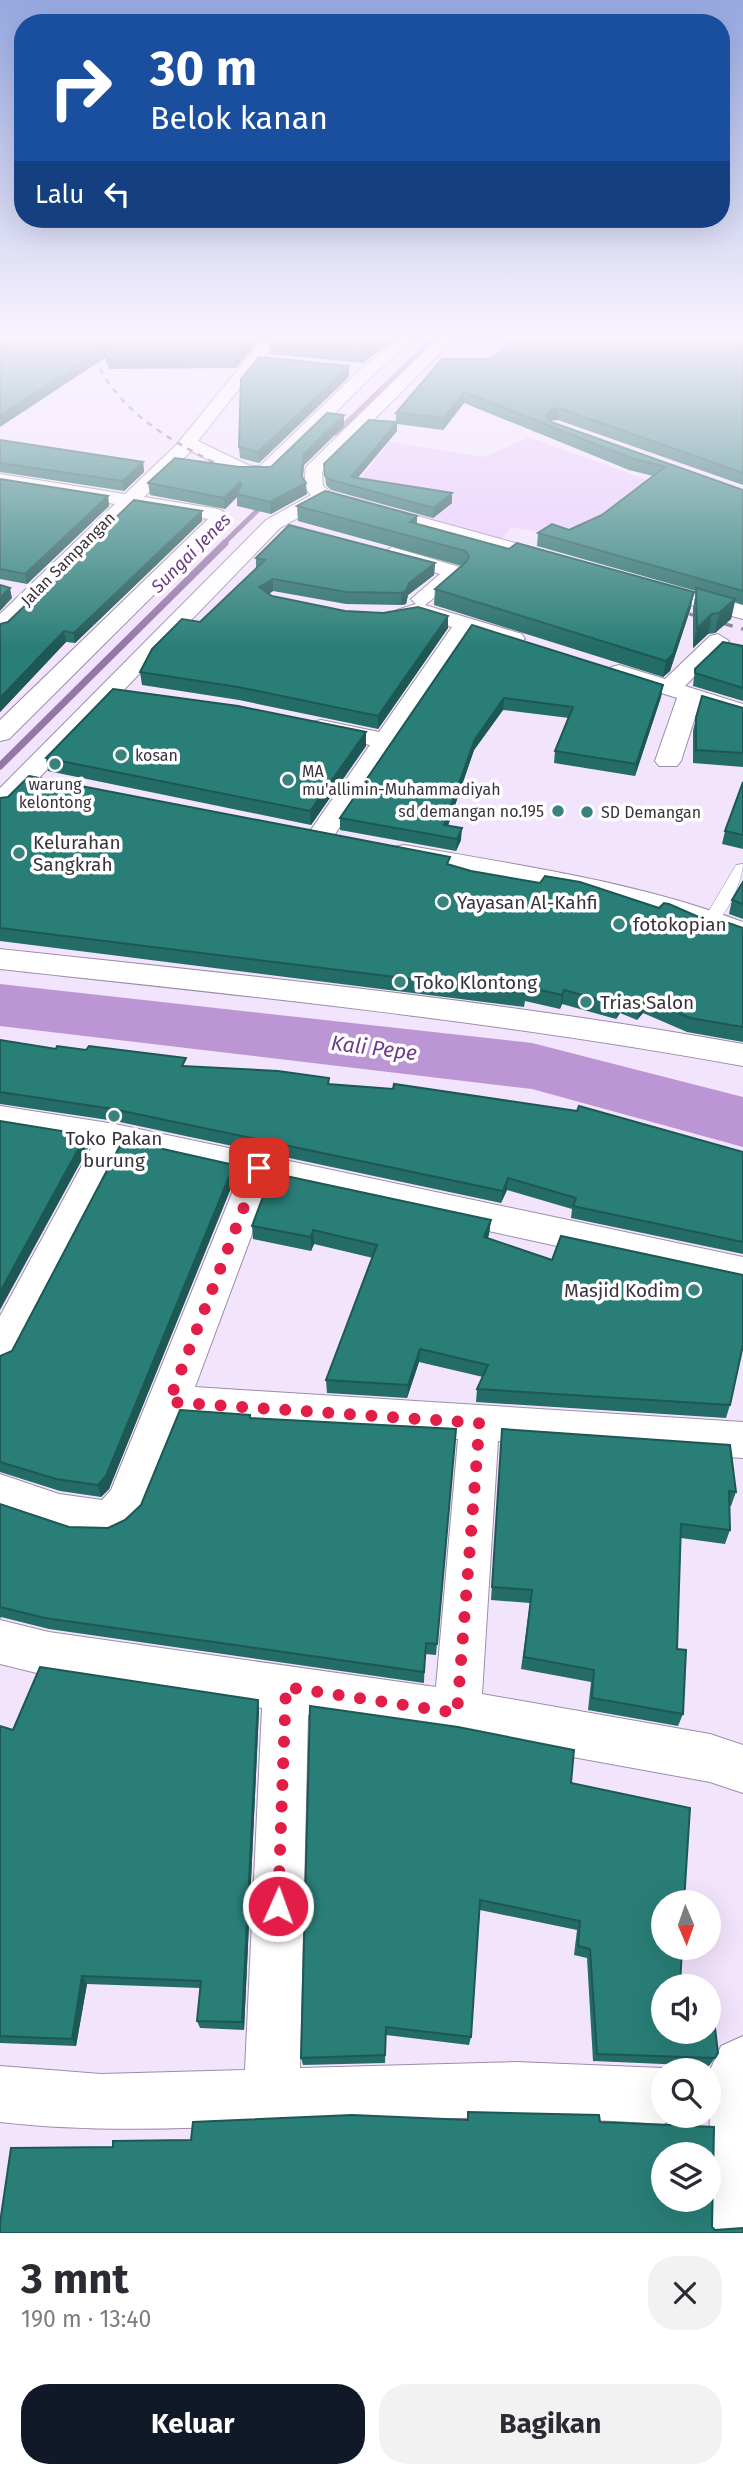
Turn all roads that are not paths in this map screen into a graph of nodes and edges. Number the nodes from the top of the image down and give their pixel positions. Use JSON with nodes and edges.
{"nodes":[{"id":1,"x":189,"y":439,"type":"edge"},
{"id":2,"x":301,"y":439,"type":"edge"},
{"id":3,"x":345,"y":439,"type":"edge"},
{"id":4,"x":187,"y":442,"type":"junction"},
{"id":5,"x":135,"y":461,"type":"edge"},
{"id":6,"x":163,"y":466,"type":"junction"},
{"id":7,"x":0,"y":480,"type":"edge"},
{"id":8,"x":323,"y":496,"type":"junction"},
{"id":9,"x":127,"y":500,"type":"junction"},
{"id":10,"x":273,"y":524,"type":"junction"},
{"id":11,"x":298,"y":530,"type":"edge"},
{"id":12,"x":371,"y":547,"type":"edge"},
{"id":13,"x":568,"y":564,"type":"edge"},
{"id":14,"x":11,"y":589,"type":"edge"},
{"id":15,"x":667,"y":592,"type":"edge"},
{"id":16,"x":33,"y":594,"type":"junction"},
{"id":17,"x":419,"y":610,"type":"junction"},
{"id":18,"x":743,"y":612,"type":"edge"},
{"id":19,"x":382,"y":618,"type":"edge"},
{"id":20,"x":465,"y":624,"type":"junction"},
{"id":21,"x":0,"y":626,"type":"edge"},
{"id":22,"x":718,"y":641,"type":"dead end"},
{"id":23,"x":541,"y":648,"type":"edge"},
{"id":24,"x":592,"y":664,"type":"edge"},
{"id":25,"x":679,"y":692,"type":"junction"},
{"id":26,"x":743,"y":712,"type":"edge"},
{"id":27,"x":292,"y":721,"type":"edge"},
{"id":28,"x":0,"y":734,"type":"edge"},
{"id":29,"x":384,"y":740,"type":"junction"},
{"id":30,"x":668,"y":761,"type":"dead end"},
{"id":31,"x":15,"y":775,"type":"edge"},
{"id":32,"x":51,"y":783,"type":"edge"},
{"id":33,"x":0,"y":803,"type":"edge"},
{"id":34,"x":292,"y":832,"type":"edge"},
{"id":35,"x":318,"y":838,"type":"junction"},
{"id":36,"x":345,"y":842,"type":"edge"},
{"id":37,"x":372,"y":848,"type":"edge"},
{"id":38,"x":741,"y":868,"type":"dead end"},
{"id":39,"x":712,"y":919,"type":"junction"},
{"id":40,"x":743,"y":932,"type":"edge"},
{"id":41,"x":0,"y":959,"type":"edge"},
{"id":42,"x":743,"y":1055,"type":"edge"},
{"id":43,"x":0,"y":1118,"type":"edge"},
{"id":44,"x":115,"y":1136,"type":"junction"},
{"id":45,"x":259,"y":1168,"type":"junction"},
{"id":46,"x":743,"y":1272,"type":"edge"},
{"id":47,"x":0,"y":1352,"type":"edge"},
{"id":48,"x":169,"y":1402,"type":"junction"},
{"id":49,"x":479,"y":1423,"type":"junction"},
{"id":50,"x":743,"y":1440,"type":"edge"},
{"id":51,"x":0,"y":1493,"type":"edge"},
{"id":52,"x":0,"y":1642,"type":"edge"},
{"id":53,"x":286,"y":1687,"type":"junction"},
{"id":54,"x":457,"y":1713,"type":"junction"},
{"id":55,"x":743,"y":1769,"type":"edge"},
{"id":56,"x":734,"y":2093,"type":"edge"},
{"id":57,"x":0,"y":2094,"type":"edge"},
{"id":58,"x":651,"y":2095,"type":"edge"},
{"id":59,"x":272,"y":2097,"type":"junction"},
{"id":60,"x":741,"y":2233,"type":"edge"}],
"edges":[{"from":1,"to":4,"type":"street","name":"Jalan Sampangan"},
{"from":2,"to":4,"type":"street"},
{"from":3,"to":8,"type":"street"},
{"from":4,"to":6,"type":"street","name":"Jalan Sampangan"},
{"from":5,"to":6,"type":"street"},
{"from":6,"to":9,"type":"street","name":"Jalan Sampangan"},
{"from":7,"to":9,"type":"street"},
{"from":8,"to":10,"type":"street"},
{"from":8,"to":13,"type":"street"},
{"from":9,"to":16,"type":"street","name":"Jalan Sampangan"},
{"from":9,"to":28,"type":"street"},
{"from":10,"to":11,"type":"street"},
{"from":10,"to":31,"type":"street"},
{"from":12,"to":17,"type":"street"},
{"from":14,"to":16,"type":"street"},
{"from":15,"to":18,"type":"street"},
{"from":16,"to":21,"type":"street","name":"Jalan Sampangan"},
{"from":17,"to":19,"type":"street"},
{"from":17,"to":20,"type":"street"},
{"from":20,"to":23,"type":"street"},
{"from":20,"to":29,"type":"street"},
{"from":22,"to":25,"type":"street"},
{"from":24,"to":25,"type":"street"},
{"from":25,"to":26,"type":"street"},
{"from":25,"to":30,"type":"street"},
{"from":27,"to":29,"type":"street"},
{"from":29,"to":35,"type":"street"},
{"from":31,"to":32,"type":"street"},
{"from":31,"to":33,"type":"street"},
{"from":34,"to":35,"type":"street"},
{"from":35,"to":36,"type":"street"},
{"from":37,"to":39,"type":"street"},
{"from":38,"to":39,"type":"lane"},
{"from":39,"to":40,"type":"street"},
{"from":41,"to":42,"type":"street"},
{"from":43,"to":44,"type":"street"},
{"from":44,"to":45,"type":"street"},
{"from":44,"to":47,"type":"street"},
{"from":45,"to":46,"type":"street"},
{"from":45,"to":48,"type":"street"},
{"from":48,"to":49,"type":"street"},
{"from":48,"to":51,"type":"street"},
{"from":49,"to":50,"type":"street"},
{"from":49,"to":54,"type":"street"},
{"from":52,"to":53,"type":"street"},
{"from":53,"to":54,"type":"street"},
{"from":53,"to":59,"type":"street"},
{"from":54,"to":55,"type":"street"},
{"from":56,"to":60,"type":"main road"},
{"from":57,"to":59,"type":"street"},
{"from":58,"to":59,"type":"street"}]}
